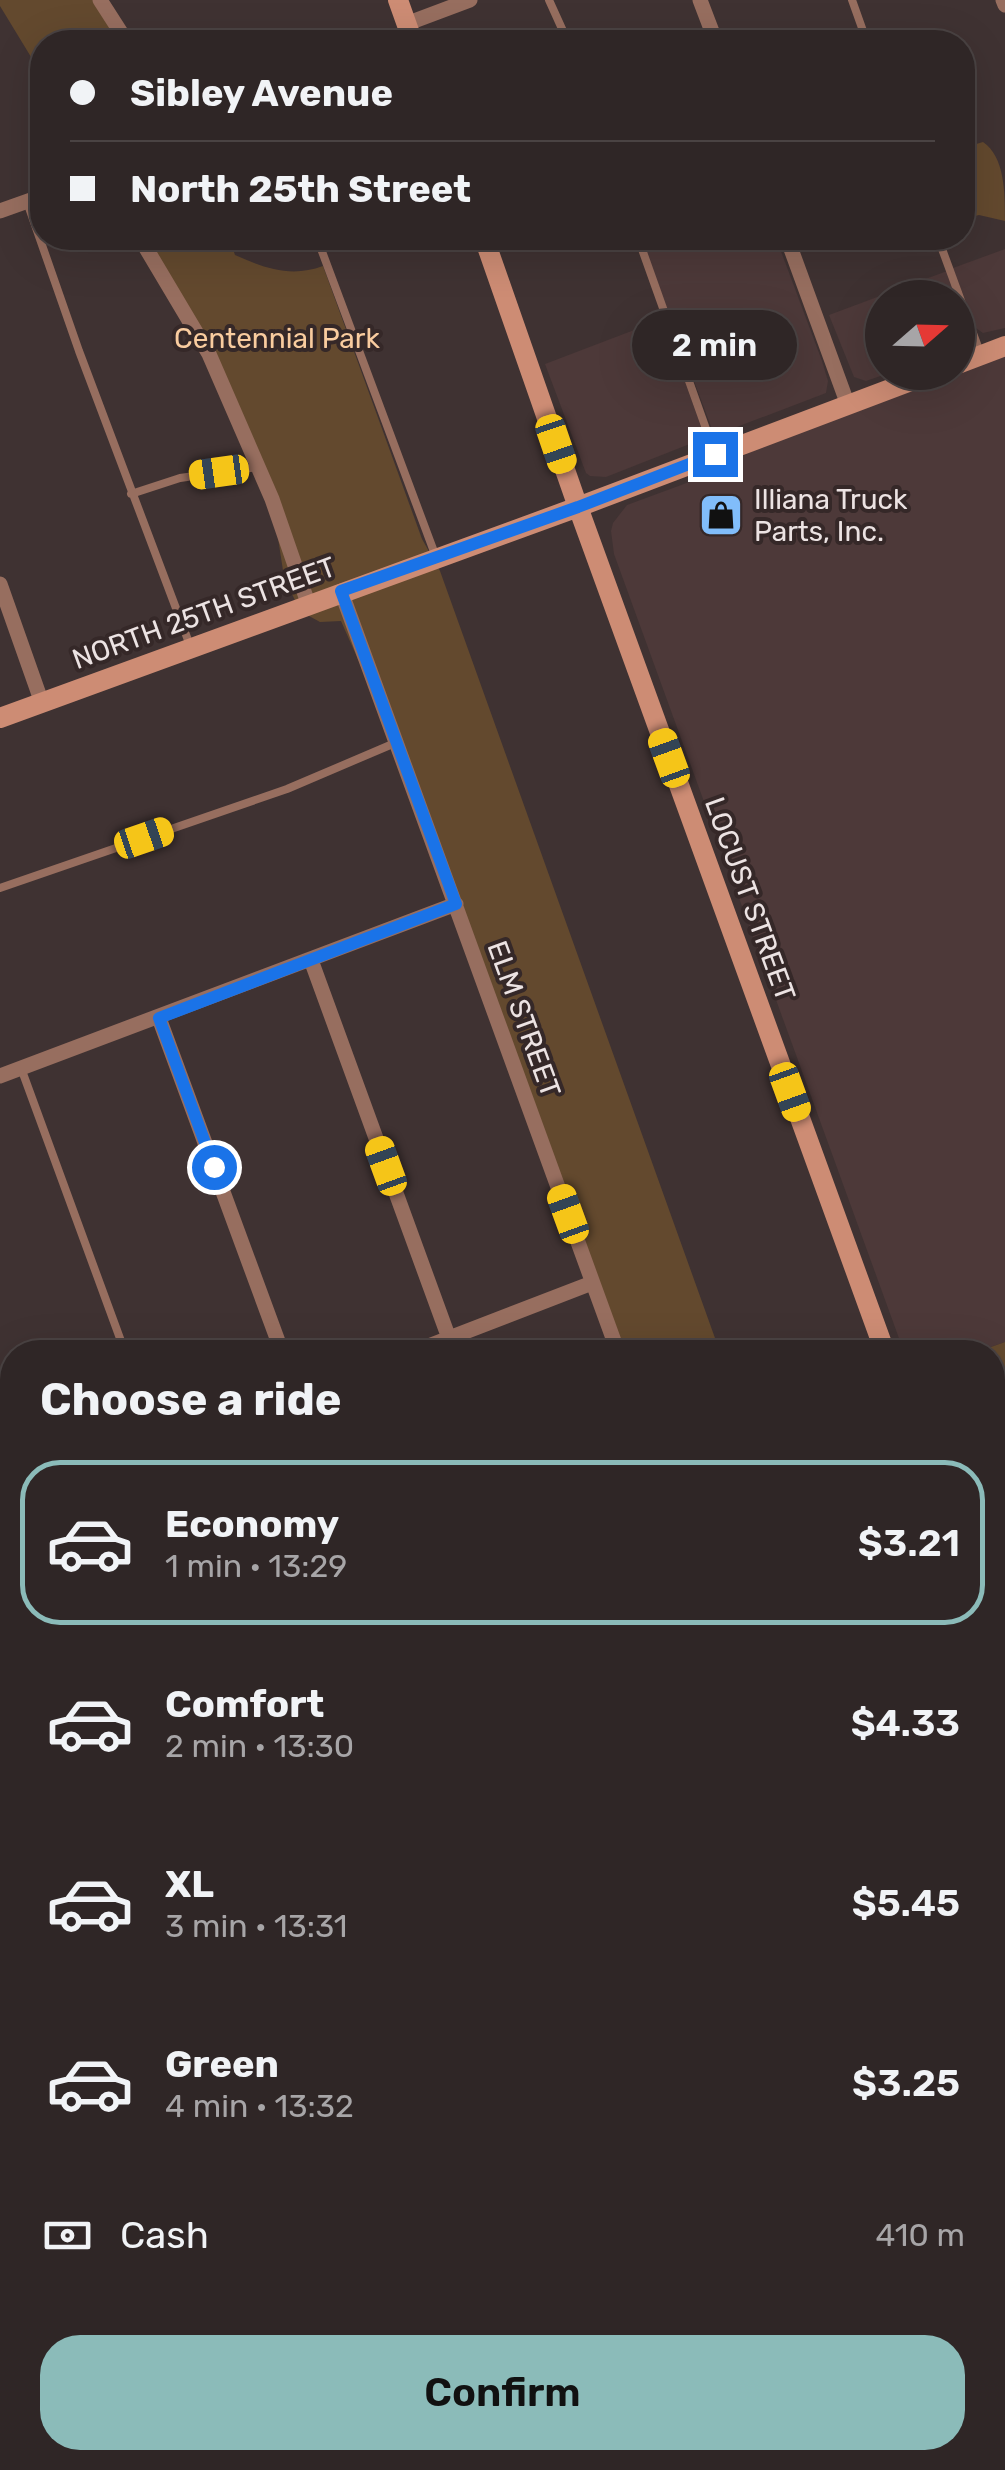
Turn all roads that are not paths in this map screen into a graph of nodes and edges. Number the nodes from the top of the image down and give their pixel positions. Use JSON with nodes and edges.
{"nodes":[{"id":1,"x":100,"y":0,"type":"edge"},
{"id":2,"x":398,"y":0,"type":"edge"},
{"id":3,"x":470,"y":0,"type":"edge"},
{"id":4,"x":549,"y":0,"type":"edge"},
{"id":5,"x":700,"y":0,"type":"edge"},
{"id":6,"x":852,"y":0,"type":"edge"},
{"id":7,"x":119,"y":30,"type":"edge"},
{"id":8,"x":409,"y":30,"type":"edge"},
{"id":9,"x":415,"y":30,"type":"edge"},
{"id":10,"x":563,"y":30,"type":"edge"},
{"id":11,"x":711,"y":30,"type":"edge"},
{"id":12,"x":863,"y":30,"type":"edge"},
{"id":13,"x":30,"y":201,"type":"edge"},
{"id":14,"x":0,"y":211,"type":"edge"},
{"id":15,"x":52,"y":250,"type":"edge"},
{"id":16,"x":147,"y":250,"type":"edge"},
{"id":17,"x":322,"y":250,"type":"edge"},
{"id":18,"x":488,"y":250,"type":"edge"},
{"id":19,"x":642,"y":250,"type":"edge"},
{"id":20,"x":791,"y":250,"type":"edge"},
{"id":21,"x":942,"y":250,"type":"edge"},
{"id":22,"x":1005,"y":346,"type":"edge"},
{"id":23,"x":981,"y":355,"type":"junction"},
{"id":24,"x":975,"y":357,"type":"edge"},
{"id":25,"x":887,"y":390,"type":"edge"},
{"id":26,"x":848,"y":405,"type":"junction"},
{"id":27,"x":715,"y":454,"type":"junction"},
{"id":28,"x":258,"y":467,"type":"junction"},
{"id":29,"x":132,"y":494,"type":"junction"},
{"id":30,"x":578,"y":507,"type":"junction"},
{"id":31,"x":436,"y":557,"type":"junction"},
{"id":32,"x":0,"y":584,"type":"edge"},
{"id":33,"x":341,"y":591,"type":"junction"},
{"id":34,"x":308,"y":603,"type":"junction"},
{"id":35,"x":191,"y":648,"type":"junction"},
{"id":36,"x":42,"y":703,"type":"junction"},
{"id":37,"x":0,"y":718,"type":"edge"},
{"id":38,"x":396,"y":742,"type":"junction"},
{"id":39,"x":0,"y":888,"type":"edge"},
{"id":40,"x":456,"y":904,"type":"junction"},
{"id":41,"x":311,"y":960,"type":"junction"},
{"id":42,"x":159,"y":1018,"type":"junction"},
{"id":43,"x":22,"y":1068,"type":"junction"},
{"id":44,"x":0,"y":1076,"type":"edge"},
{"id":45,"x":592,"y":1283,"type":"junction"},
{"id":46,"x":121,"y":1340,"type":"edge"},
{"id":47,"x":278,"y":1340,"type":"edge"},
{"id":48,"x":449,"y":1340,"type":"edge"},
{"id":49,"x":464,"y":1340,"type":"edge"},
{"id":50,"x":613,"y":1340,"type":"edge"},
{"id":51,"x":881,"y":1340,"type":"edge"}],
"edges":[{"from":1,"to":7,"type":"street"},
{"from":2,"to":8,"type":"street"},
{"from":3,"to":9,"type":"street"},
{"from":4,"to":10,"type":"lane"},
{"from":5,"to":11,"type":"street"},
{"from":6,"to":12,"type":"lane"},
{"from":13,"to":14,"type":"street"},
{"from":15,"to":29,"type":"lane"},
{"from":16,"to":28,"type":"street"},
{"from":17,"to":31,"type":"lane"},
{"from":18,"to":30,"type":"street","name":"LOCUST STREET"},
{"from":19,"to":27,"type":"lane"},
{"from":20,"to":26,"type":"street"},
{"from":21,"to":23,"type":"lane"},
{"from":22,"to":23,"type":"street"},
{"from":23,"to":24,"type":"street"},
{"from":25,"to":26,"type":"street","name":"NORTH 25TH STREET"},
{"from":26,"to":27,"type":"street","name":"NORTH 25TH STREET"},
{"from":27,"to":30,"type":"street","name":"NORTH 25TH STREET"},
{"from":28,"to":29,"type":"lane"},
{"from":28,"to":34,"type":"street"},
{"from":29,"to":35,"type":"lane"},
{"from":30,"to":31,"type":"street","name":"NORTH 25TH STREET"},
{"from":30,"to":51,"type":"street","name":"LOCUST STREET"},
{"from":31,"to":33,"type":"street","name":"NORTH 25TH STREET"},
{"from":32,"to":36,"type":"street"},
{"from":33,"to":34,"type":"street","name":"NORTH 25TH STREET"},
{"from":33,"to":38,"type":"street","name":"ELM STREET"},
{"from":34,"to":35,"type":"street","name":"NORTH 25TH STREET"},
{"from":35,"to":36,"type":"street","name":"NORTH 25TH STREET"},
{"from":36,"to":37,"type":"street","name":"NORTH 25TH STREET"},
{"from":38,"to":39,"type":"lane"},
{"from":38,"to":40,"type":"street","name":"ELM STREET"},
{"from":40,"to":41,"type":"street"},
{"from":40,"to":45,"type":"street","name":"ELM STREET"},
{"from":41,"to":42,"type":"street"},
{"from":41,"to":48,"type":"street"},
{"from":42,"to":43,"type":"street"},
{"from":42,"to":47,"type":"street"},
{"from":43,"to":44,"type":"street"},
{"from":43,"to":46,"type":"lane"},
{"from":45,"to":49,"type":"street"},
{"from":45,"to":50,"type":"street","name":"ELM STREET"}]}
